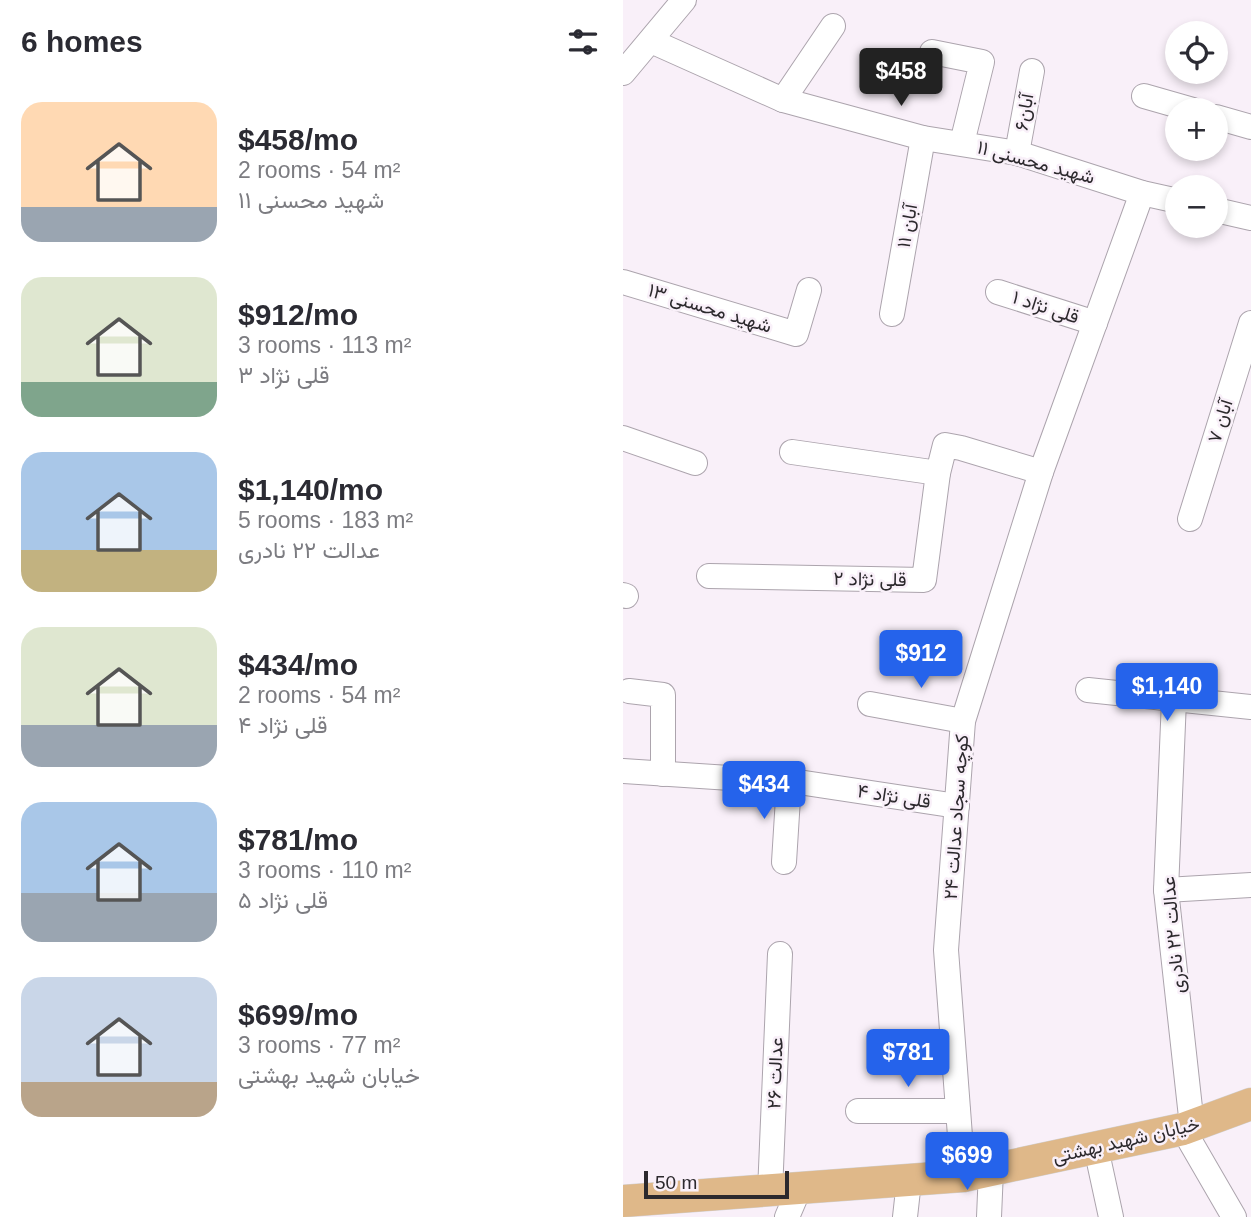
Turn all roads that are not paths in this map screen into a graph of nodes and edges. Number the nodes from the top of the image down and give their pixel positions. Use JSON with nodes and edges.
{"nodes":[{"id":1,"x":684,"y":0,"type":"edge"},
{"id":2,"x":832,"y":26,"type":"dead end"},
{"id":3,"x":651,"y":41,"type":"junction"},
{"id":4,"x":932,"y":52,"type":"dead end"},
{"id":5,"x":1032,"y":71,"type":"dead end"},
{"id":6,"x":623,"y":73,"type":"edge"},
{"id":7,"x":1144,"y":96,"type":"dead end"},
{"id":8,"x":783,"y":100,"type":"junction"},
{"id":9,"x":1165,"y":102,"type":"edge"},
{"id":10,"x":1228,"y":120,"type":"edge"},
{"id":11,"x":1251,"y":127,"type":"edge"},
{"id":12,"x":923,"y":138,"type":"junction"},
{"id":13,"x":962,"y":143,"type":"junction"},
{"id":14,"x":1017,"y":153,"type":"junction"},
{"id":15,"x":1142,"y":193,"type":"junction"},
{"id":16,"x":1165,"y":198,"type":"edge"},
{"id":17,"x":1228,"y":213,"type":"edge"},
{"id":18,"x":1251,"y":218,"type":"edge"},
{"id":19,"x":623,"y":282,"type":"edge"},
{"id":20,"x":809,"y":290,"type":"dead end"},
{"id":21,"x":997,"y":292,"type":"dead end"},
{"id":22,"x":892,"y":314,"type":"dead end"},
{"id":23,"x":1095,"y":323,"type":"junction"},
{"id":24,"x":1251,"y":324,"type":"edge"},
{"id":25,"x":623,"y":438,"type":"edge"},
{"id":26,"x":792,"y":452,"type":"dead end"},
{"id":27,"x":695,"y":463,"type":"dead end"},
{"id":28,"x":1041,"y":472,"type":"junction"},
{"id":29,"x":939,"y":473,"type":"junction"},
{"id":30,"x":1190,"y":519,"type":"dead end"},
{"id":31,"x":709,"y":576,"type":"dead end"},
{"id":32,"x":1088,"y":690,"type":"dead end"},
{"id":33,"x":629,"y":691,"type":"dead end"},
{"id":34,"x":1174,"y":701,"type":"junction"},
{"id":35,"x":870,"y":704,"type":"dead end"},
{"id":36,"x":1251,"y":707,"type":"edge"},
{"id":37,"x":963,"y":721,"type":"junction"},
{"id":38,"x":623,"y":771,"type":"edge"},
{"id":39,"x":663,"y":774,"type":"junction"},
{"id":40,"x":789,"y":782,"type":"junction"},
{"id":41,"x":957,"y":806,"type":"junction"},
{"id":42,"x":784,"y":862,"type":"dead end"},
{"id":43,"x":1251,"y":885,"type":"edge"},
{"id":44,"x":1166,"y":890,"type":"junction"},
{"id":45,"x":780,"y":954,"type":"dead end"},
{"id":46,"x":1251,"y":1104,"type":"edge"},
{"id":47,"x":858,"y":1111,"type":"dead end"},
{"id":48,"x":958,"y":1111,"type":"junction"},
{"id":49,"x":1187,"y":1128,"type":"junction"},
{"id":50,"x":1096,"y":1148,"type":"junction"},
{"id":51,"x":977,"y":1173,"type":"junction"},
{"id":52,"x":908,"y":1181,"type":"junction"},
{"id":53,"x":785,"y":1199,"type":"edge"},
{"id":54,"x":623,"y":1201,"type":"edge"},
{"id":55,"x":905,"y":1217,"type":"edge"},
{"id":56,"x":989,"y":1217,"type":"edge"},
{"id":57,"x":1111,"y":1217,"type":"edge"},
{"id":58,"x":1234,"y":1217,"type":"edge"}],
"edges":[{"from":1,"to":3,"type":"street"},
{"from":2,"to":8,"type":"street"},
{"from":3,"to":6,"type":"street"},
{"from":3,"to":8,"type":"street","name":"شهید محسنی ۱۱"},
{"from":4,"to":13,"type":"street"},
{"from":5,"to":14,"type":"street","name":"آبان۶"},
{"from":7,"to":9,"type":"street"},
{"from":8,"to":12,"type":"street","name":"شهید محسنی ۱۱"},
{"from":10,"to":11,"type":"street"},
{"from":12,"to":13,"type":"street","name":"شهید محسنی ۱۱"},
{"from":12,"to":22,"type":"street","name":"آبان ۱۱"},
{"from":13,"to":14,"type":"street","name":"شهید محسنی ۱۱"},
{"from":14,"to":15,"type":"street","name":"شهید محسنی ۱۱"},
{"from":15,"to":16,"type":"street","name":"شهید محسنی ۱۱"},
{"from":15,"to":23,"type":"street","name":"کوچه سجاد عدالت ۲۴"},
{"from":17,"to":18,"type":"street"},
{"from":19,"to":20,"type":"street","name":"شهید محسنی ۱۳"},
{"from":21,"to":23,"type":"street","name":"قلی نژاد ۱"},
{"from":23,"to":28,"type":"street","name":"کوچه سجاد عدالت ۲۴"},
{"from":24,"to":30,"type":"street","name":"آبان ۷"},
{"from":25,"to":27,"type":"street"},
{"from":26,"to":29,"type":"street"},
{"from":28,"to":29,"type":"street","name":"قلی نژاد ۲"},
{"from":28,"to":37,"type":"street","name":"کوچه سجاد عدالت ۲۴"},
{"from":29,"to":31,"type":"street","name":"قلی نژاد ۲"},
{"from":32,"to":34,"type":"street"},
{"from":33,"to":39,"type":"street"},
{"from":34,"to":36,"type":"street"},
{"from":34,"to":44,"type":"street","name":"عدالت ۲۲ نادری"},
{"from":35,"to":37,"type":"street"},
{"from":37,"to":41,"type":"street","name":"کوچه سجاد عدالت ۲۴"},
{"from":38,"to":39,"type":"street","name":"قلی نژاد ۴"},
{"from":39,"to":40,"type":"street","name":"قلی نژاد ۴"},
{"from":40,"to":41,"type":"street","name":"قلی نژاد ۴"},
{"from":40,"to":42,"type":"street"},
{"from":41,"to":48,"type":"street","name":"کوچه سجاد عدالت ۲۴"},
{"from":43,"to":44,"type":"street"},
{"from":44,"to":49,"type":"street","name":"عدالت ۲۲ نادری"},
{"from":45,"to":53,"type":"street","name":"عدالت ۲۶"},
{"from":46,"to":49,"type":"main road","name":"خیابان شهید بهشتی"},
{"from":47,"to":48,"type":"street"},
{"from":48,"to":51,"type":"street","name":"کوچه سجاد عدالت ۲۴"},
{"from":49,"to":50,"type":"main road","name":"خیابان شهید بهشتی"},
{"from":49,"to":58,"type":"street"},
{"from":50,"to":51,"type":"main road","name":"خیابان شهید بهشتی"},
{"from":50,"to":57,"type":"street"},
{"from":51,"to":52,"type":"main road","name":"خیابان شهید بهشتی"},
{"from":51,"to":56,"type":"street","name":"کوچه سجاد عدالت ۲۴"},
{"from":52,"to":53,"type":"main road","name":"خیابان شهید بهشتی"},
{"from":52,"to":55,"type":"street"},
{"from":53,"to":54,"type":"main road","name":"خیابان شهید بهشتی"}]}
